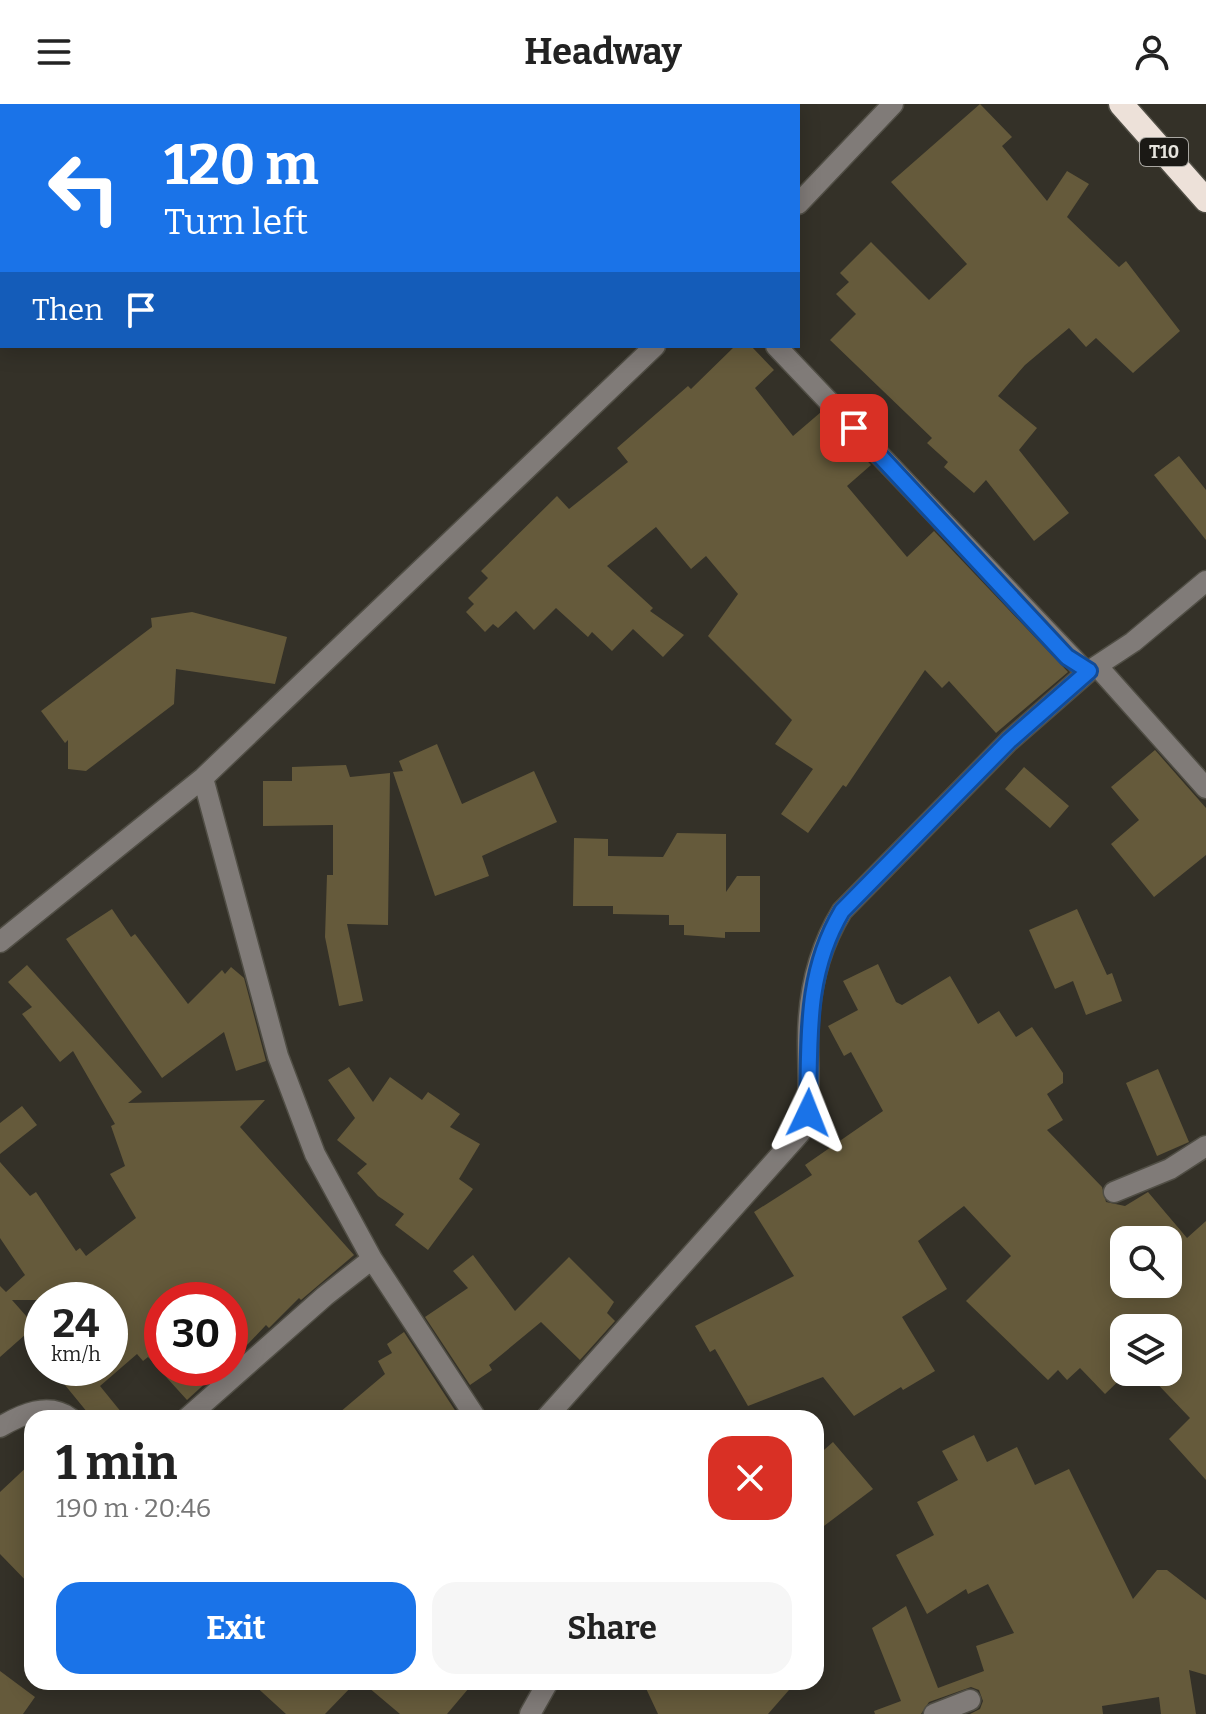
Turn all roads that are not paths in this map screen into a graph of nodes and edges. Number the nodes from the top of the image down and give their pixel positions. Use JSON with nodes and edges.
{"nodes":[{"id":1,"x":893,"y":104,"type":"edge"},
{"id":2,"x":1121,"y":104,"type":"edge"},
{"id":3,"x":1206,"y":200,"type":"edge"},
{"id":4,"x":800,"y":202,"type":"edge"},
{"id":5,"x":653,"y":348,"type":"edge"},
{"id":6,"x":778,"y":348,"type":"edge"},
{"id":7,"x":1206,"y":581,"type":"edge"},
{"id":8,"x":1094,"y":669,"type":"junction"},
{"id":9,"x":203,"y":778,"type":"junction"},
{"id":10,"x":1206,"y":788,"type":"edge"},
{"id":11,"x":0,"y":942,"type":"edge"},
{"id":12,"x":1206,"y":1146,"type":"edge"},
{"id":13,"x":1114,"y":1192,"type":"dead end"},
{"id":14,"x":372,"y":1259,"type":"junction"},
{"id":15,"x":196,"y":1410,"type":"edge"},
{"id":16,"x":471,"y":1410,"type":"edge"},
{"id":17,"x":553,"y":1410,"type":"edge"},
{"id":18,"x":24,"y":1415,"type":"edge"},
{"id":19,"x":0,"y":1427,"type":"edge"},
{"id":20,"x":544,"y":1690,"type":"edge"},
{"id":21,"x":970,"y":1700,"type":"dead end"},
{"id":22,"x":530,"y":1714,"type":"edge"},
{"id":23,"x":934,"y":1714,"type":"edge"}],
"edges":[{"from":1,"to":4,"type":"street"},
{"from":2,"to":3,"type":"highway","number":"T10"},
{"from":5,"to":9,"type":"street"},
{"from":6,"to":8,"type":"street"},
{"from":7,"to":8,"type":"street"},
{"from":8,"to":10,"type":"street"},
{"from":8,"to":17,"type":"street"},
{"from":9,"to":11,"type":"street"},
{"from":9,"to":14,"type":"street"},
{"from":12,"to":13,"type":"street"},
{"from":14,"to":15,"type":"street"},
{"from":14,"to":16,"type":"street"},
{"from":18,"to":19,"type":"street"},
{"from":20,"to":22,"type":"street"},
{"from":21,"to":23,"type":"street"}]}
